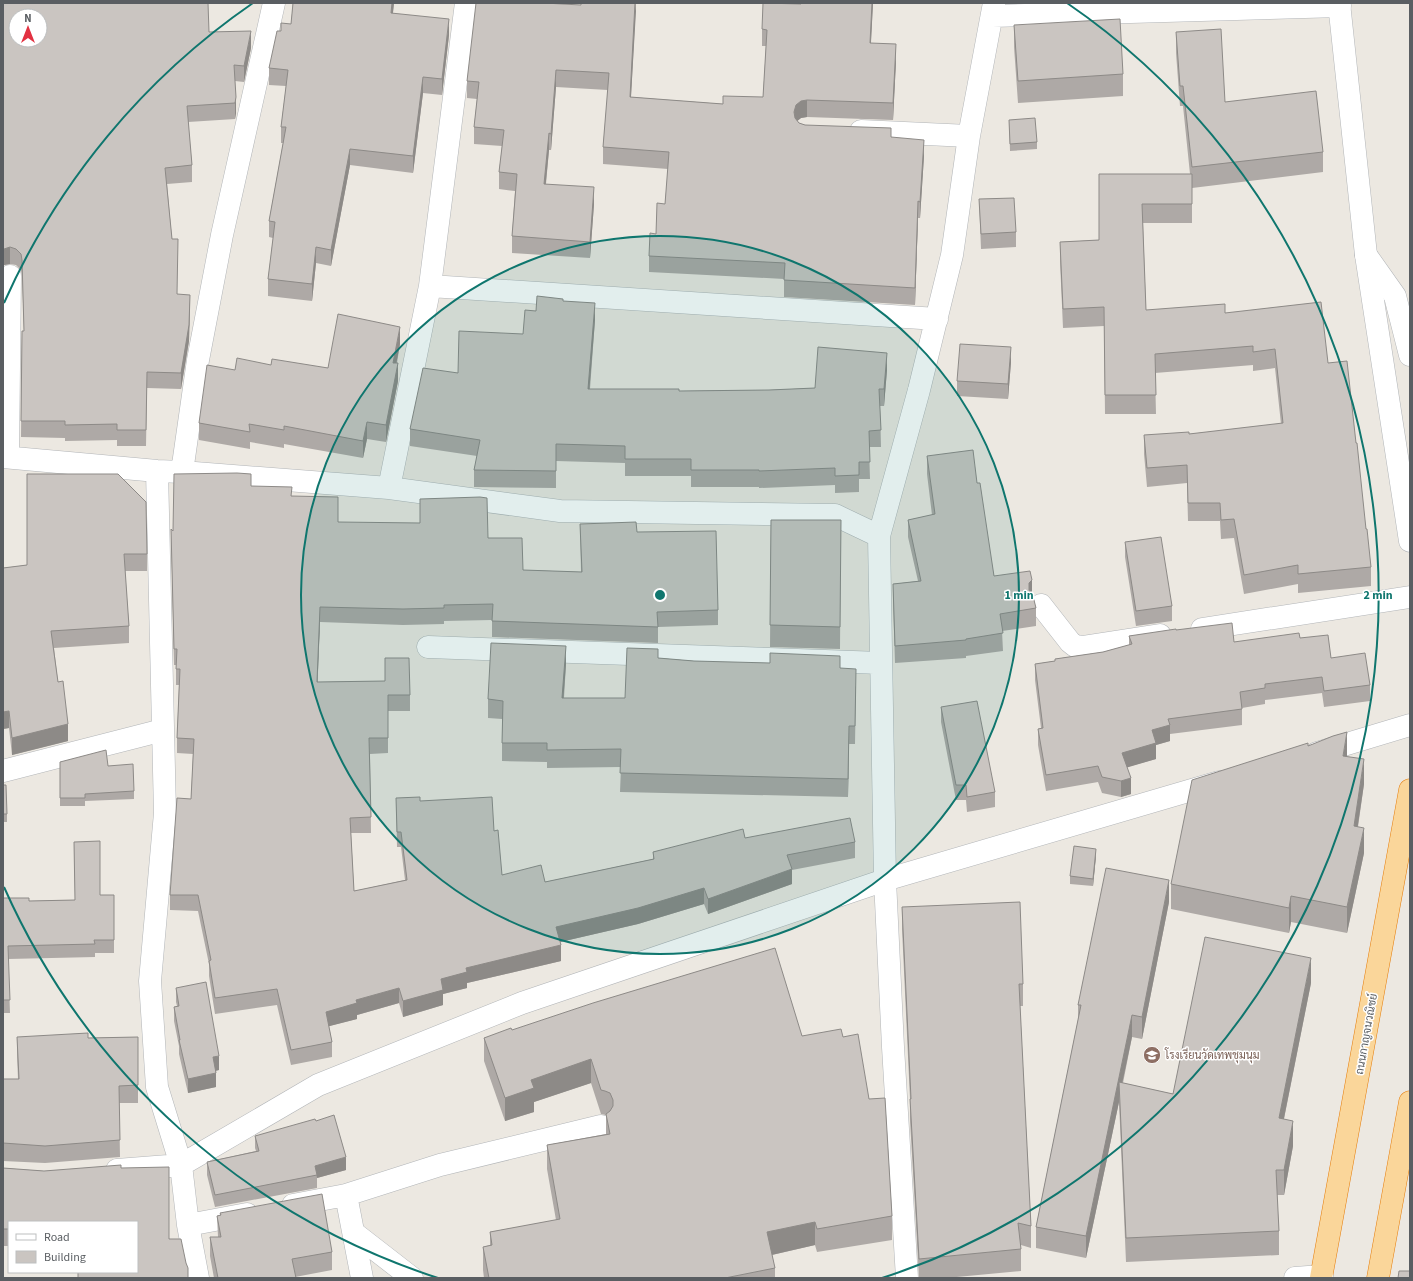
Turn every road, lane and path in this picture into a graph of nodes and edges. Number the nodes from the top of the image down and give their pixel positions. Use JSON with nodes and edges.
{"nodes":[{"id":1,"x":274,"y":3,"type":"edge"},
{"id":2,"x":466,"y":3,"type":"edge"},
{"id":3,"x":1339,"y":4,"type":"edge"},
{"id":4,"x":993,"y":9,"type":"edge"},
{"id":5,"x":845,"y":130,"type":"edge"},
{"id":6,"x":969,"y":136,"type":"junction"},
{"id":7,"x":1366,"y":254,"type":"junction"},
{"id":8,"x":10,"y":276,"type":"dead end"},
{"id":9,"x":430,"y":286,"type":"junction"},
{"id":10,"x":937,"y":320,"type":"junction"},
{"id":11,"x":1410,"y":355,"type":"edge"},
{"id":12,"x":5,"y":457,"type":"edge"},
{"id":13,"x":156,"y":471,"type":"junction"},
{"id":14,"x":182,"y":472,"type":"junction"},
{"id":15,"x":390,"y":488,"type":"junction"},
{"id":16,"x":879,"y":536,"type":"junction"},
{"id":17,"x":1410,"y":541,"type":"edge"},
{"id":18,"x":1410,"y":598,"type":"edge"},
{"id":19,"x":1041,"y":605,"type":"dead end"},
{"id":20,"x":428,"y":647,"type":"dead end"},
{"id":21,"x":881,"y":663,"type":"junction"},
{"id":22,"x":1410,"y":725,"type":"edge"},
{"id":23,"x":164,"y":730,"type":"junction"},
{"id":24,"x":1296,"y":759,"type":"edge"},
{"id":25,"x":3,"y":771,"type":"edge"},
{"id":26,"x":1235,"y":777,"type":"edge"},
{"id":27,"x":1410,"y":790,"type":"edge"},
{"id":28,"x":885,"y":880,"type":"junction"},
{"id":29,"x":1410,"y":1102,"type":"edge"},
{"id":30,"x":601,"y":1126,"type":"dead end"},
{"id":31,"x":181,"y":1165,"type":"junction"},
{"id":32,"x":98,"y":1171,"type":"edge"},
{"id":33,"x":346,"y":1195,"type":"junction"},
{"id":34,"x":188,"y":1225,"type":"junction"},
{"id":35,"x":354,"y":1233,"type":"junction"},
{"id":36,"x":1322,"y":1277,"type":"edge"},
{"id":37,"x":198,"y":1278,"type":"edge"},
{"id":38,"x":362,"y":1278,"type":"edge"},
{"id":39,"x":412,"y":1278,"type":"edge"},
{"id":40,"x":907,"y":1278,"type":"edge"},
{"id":41,"x":1295,"y":1278,"type":"edge"},
{"id":42,"x":1378,"y":1278,"type":"edge"}],
"edges":[{"from":1,"to":14,"type":"street"},
{"from":2,"to":9,"type":"street"},
{"from":3,"to":4,"type":"street"},
{"from":3,"to":7,"type":"street"},
{"from":4,"to":6,"type":"street"},
{"from":5,"to":6,"type":"street"},
{"from":6,"to":10,"type":"street"},
{"from":7,"to":11,"type":"street"},
{"from":7,"to":17,"type":"street"},
{"from":8,"to":12,"type":"street"},
{"from":9,"to":10,"type":"street"},
{"from":9,"to":15,"type":"street"},
{"from":10,"to":16,"type":"street"},
{"from":12,"to":13,"type":"street"},
{"from":13,"to":14,"type":"street"},
{"from":13,"to":23,"type":"street"},
{"from":14,"to":15,"type":"street"},
{"from":15,"to":16,"type":"street"},
{"from":16,"to":21,"type":"street"},
{"from":18,"to":19,"type":"street"},
{"from":20,"to":21,"type":"street"},
{"from":21,"to":28,"type":"street"},
{"from":22,"to":24,"type":"street"},
{"from":23,"to":25,"type":"street"},
{"from":23,"to":31,"type":"street"},
{"from":26,"to":28,"type":"street"},
{"from":27,"to":36,"type":"highway","name":"ถนนกาญจนวณิชย์"},
{"from":28,"to":31,"type":"street"},
{"from":28,"to":40,"type":"street"},
{"from":29,"to":42,"type":"highway"},
{"from":30,"to":33,"type":"street"},
{"from":31,"to":32,"type":"street"},
{"from":31,"to":34,"type":"street"},
{"from":33,"to":34,"type":"street"},
{"from":33,"to":35,"type":"street"},
{"from":34,"to":37,"type":"street"},
{"from":35,"to":38,"type":"street"},
{"from":35,"to":39,"type":"street"},
{"from":36,"to":41,"type":"street"}]}
